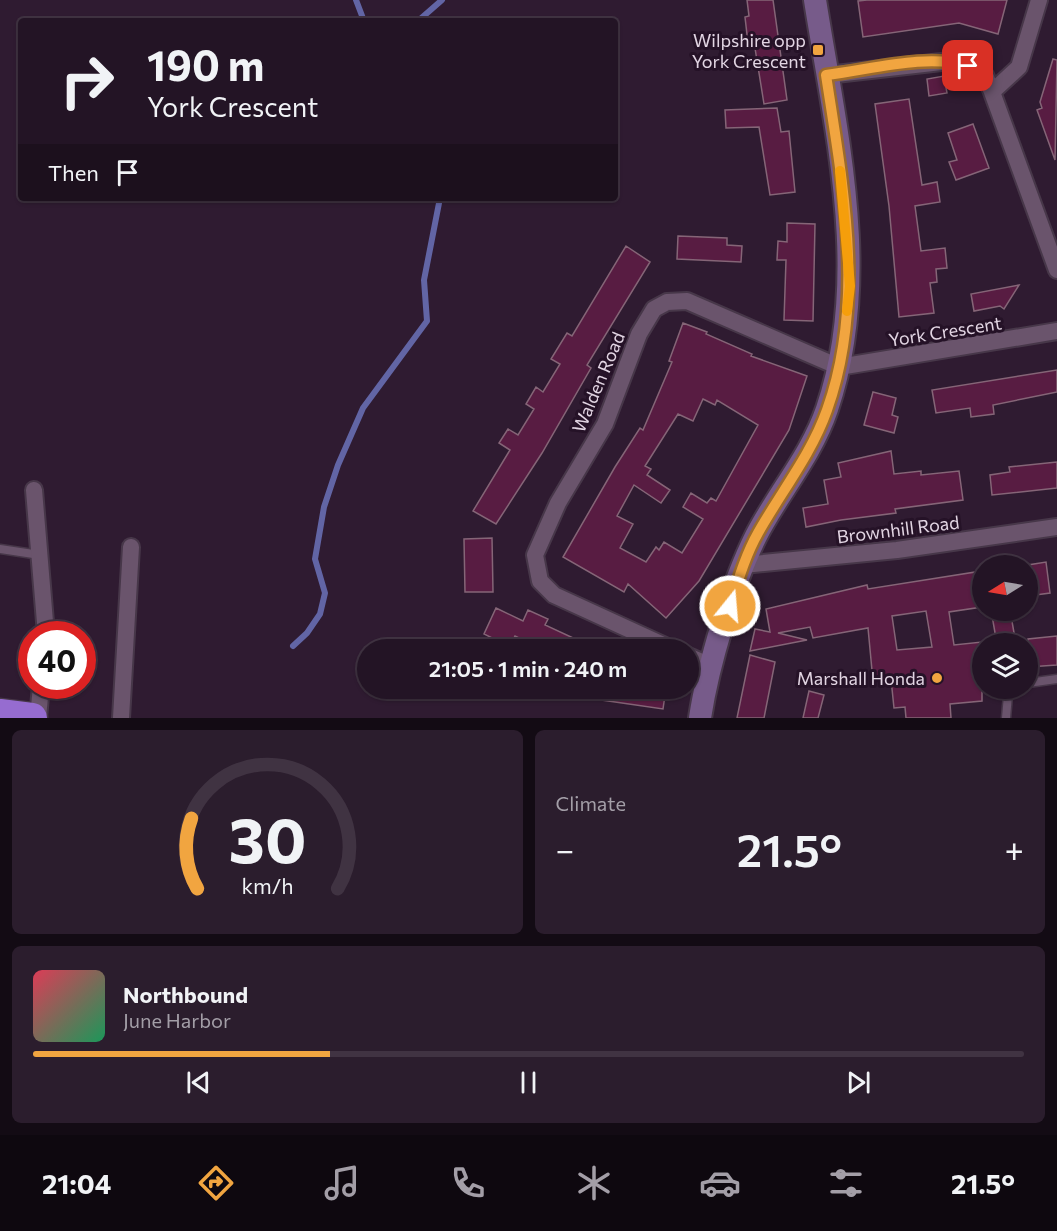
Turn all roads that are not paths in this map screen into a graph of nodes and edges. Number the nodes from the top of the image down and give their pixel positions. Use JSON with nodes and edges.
{"nodes":[{"id":1,"x":815,"y":0,"type":"edge"},
{"id":2,"x":1039,"y":0,"type":"edge"},
{"id":3,"x":826,"y":75,"type":"junction"},
{"id":4,"x":992,"y":92,"type":"junction"},
{"id":5,"x":1057,"y":270,"type":"edge"},
{"id":6,"x":1057,"y":332,"type":"edge"},
{"id":7,"x":839,"y":367,"type":"junction"},
{"id":8,"x":34,"y":490,"type":"dead end"},
{"id":9,"x":1057,"y":527,"type":"edge"},
{"id":10,"x":131,"y":547,"type":"dead end"},
{"id":11,"x":0,"y":549,"type":"edge"},
{"id":12,"x":40,"y":555,"type":"junction"},
{"id":13,"x":743,"y":565,"type":"junction"},
{"id":14,"x":45,"y":621,"type":"edge"},
{"id":15,"x":650,"y":639,"type":"edge"},
{"id":16,"x":699,"y":661,"type":"edge"},
{"id":17,"x":711,"y":666,"type":"junction"},
{"id":18,"x":1057,"y":679,"type":"edge"},
{"id":19,"x":1038,"y":682,"type":"edge"},
{"id":20,"x":40,"y":699,"type":"edge"},
{"id":21,"x":1008,"y":699,"type":"edge"},
{"id":22,"x":0,"y":714,"type":"edge"},
{"id":23,"x":32,"y":718,"type":"edge"},
{"id":24,"x":38,"y":718,"type":"edge"},
{"id":25,"x":121,"y":718,"type":"edge"},
{"id":26,"x":700,"y":718,"type":"edge"},
{"id":27,"x":1006,"y":718,"type":"edge"}],
"edges":[{"from":1,"to":3,"type":"street"},
{"from":2,"to":4,"type":"street"},
{"from":3,"to":4,"type":"street"},
{"from":3,"to":7,"type":"street"},
{"from":4,"to":5,"type":"street"},
{"from":6,"to":7,"type":"street","name":"York Crescent"},
{"from":7,"to":13,"type":"street"},
{"from":7,"to":15,"type":"street","name":"Walden Road"},
{"from":8,"to":12,"type":"street"},
{"from":9,"to":13,"type":"street","name":"Brownhill Road"},
{"from":10,"to":25,"type":"street"},
{"from":11,"to":12,"type":"lane"},
{"from":12,"to":14,"type":"street"},
{"from":13,"to":17,"type":"street"},
{"from":16,"to":17,"type":"street"},
{"from":17,"to":26,"type":"street"},
{"from":18,"to":19,"type":"lane"},
{"from":20,"to":24,"type":"street"},
{"from":21,"to":27,"type":"lane"},
{"from":22,"to":23,"type":"highway"}]}
